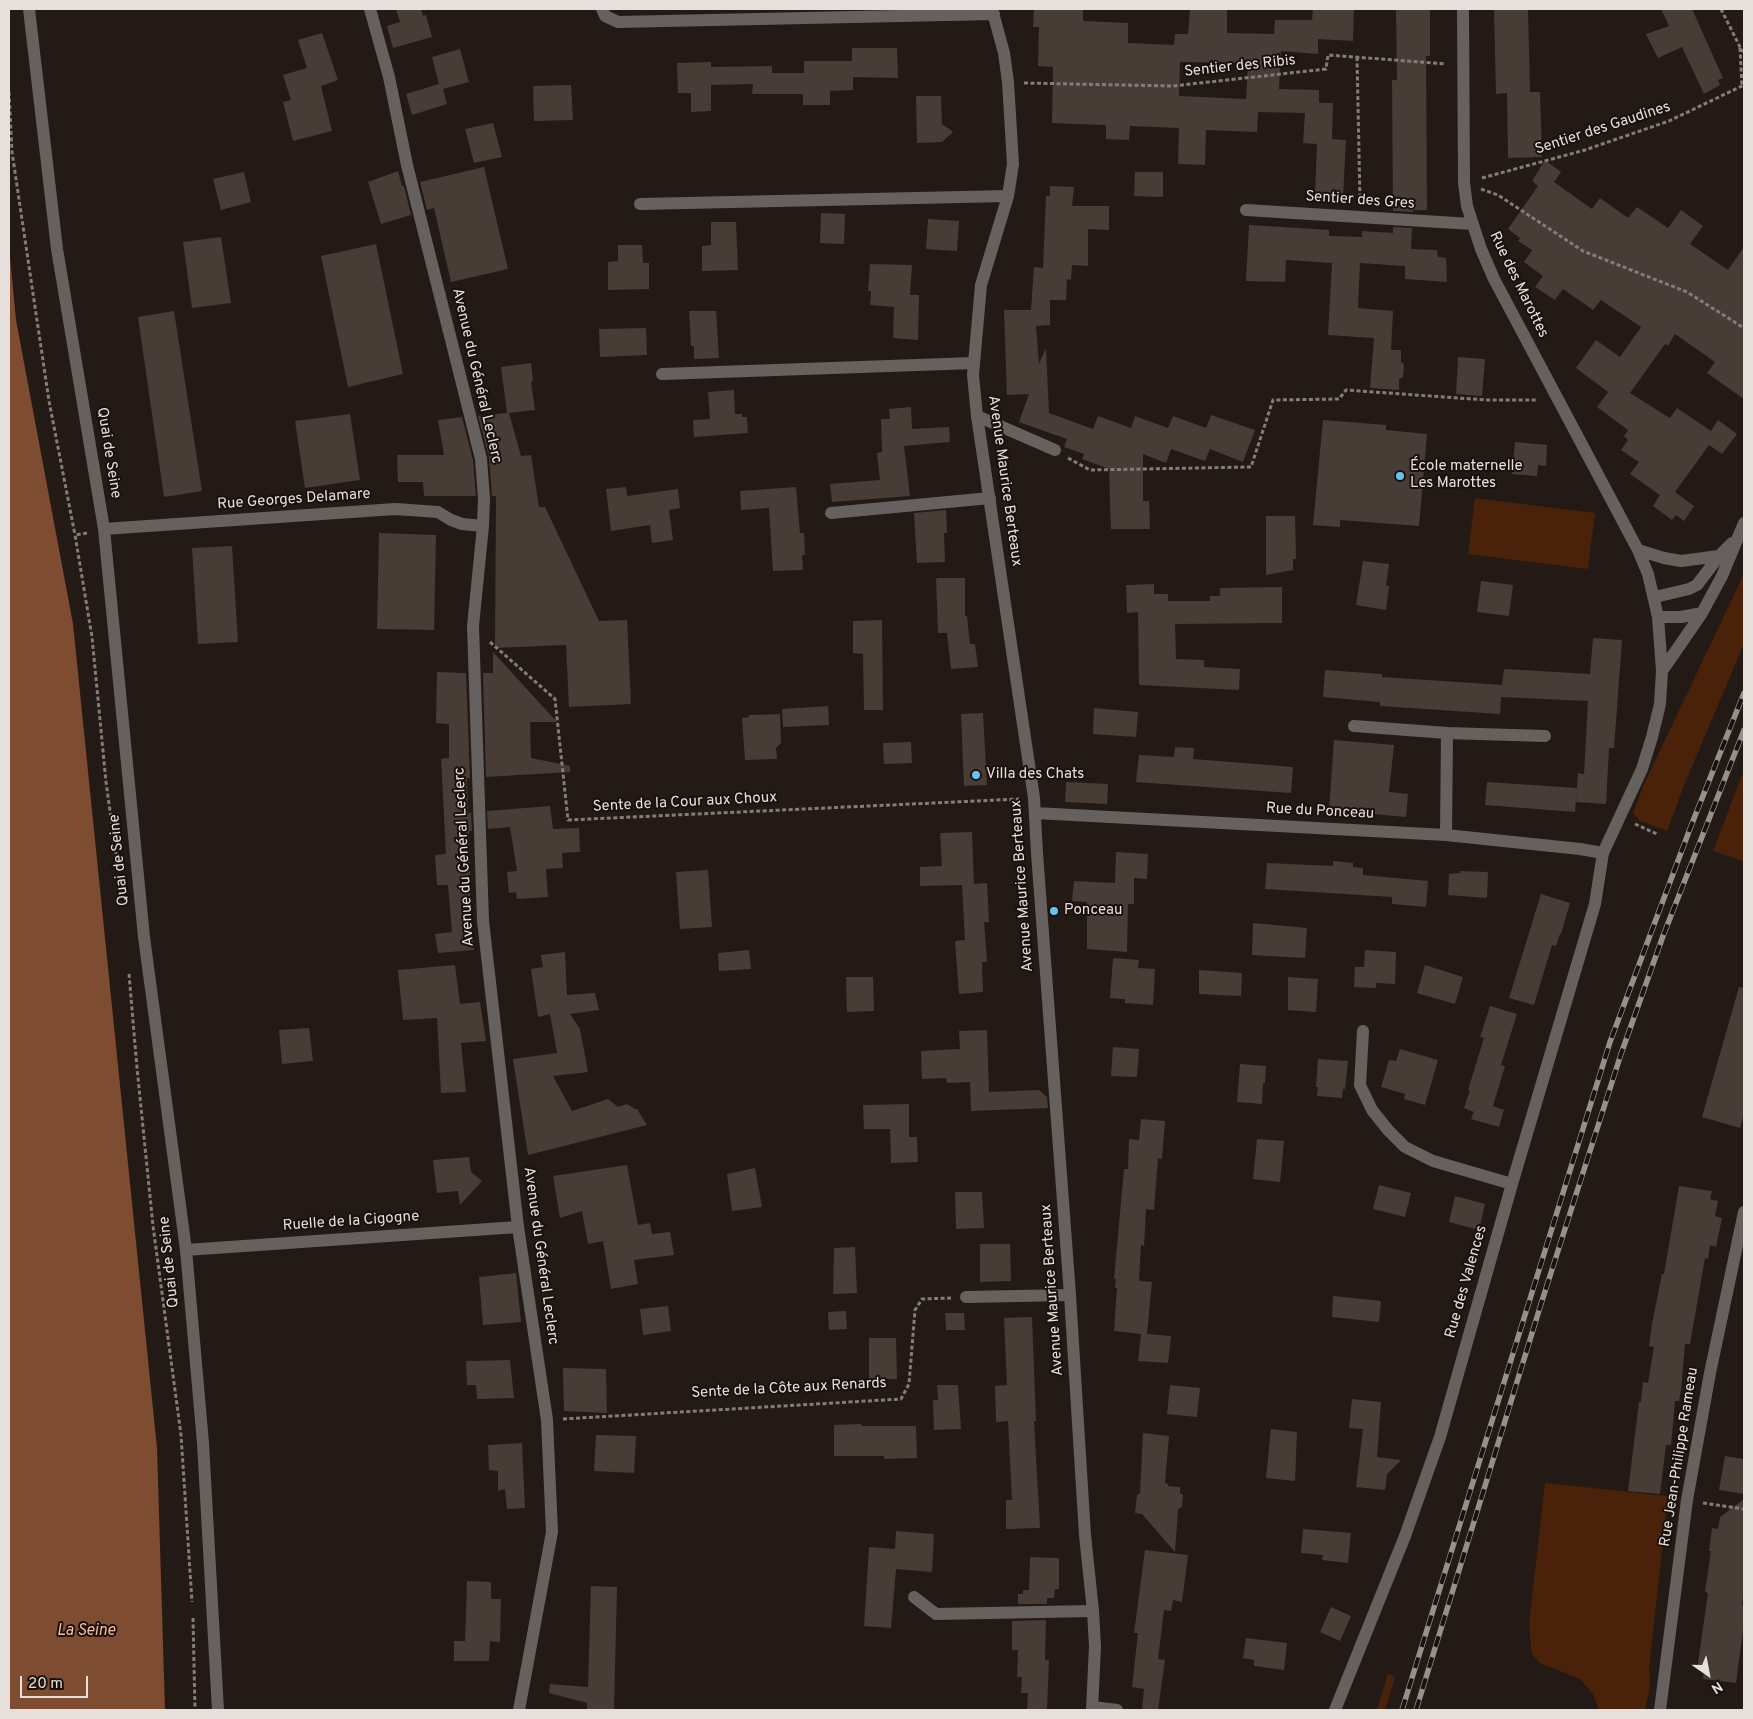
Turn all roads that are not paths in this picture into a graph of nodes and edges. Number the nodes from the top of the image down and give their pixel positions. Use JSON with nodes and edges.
{"nodes":[{"id":1,"x":28,"y":9,"type":"edge"},
{"id":2,"x":370,"y":9,"type":"edge"},
{"id":3,"x":602,"y":9,"type":"edge"},
{"id":4,"x":1463,"y":9,"type":"edge"},
{"id":5,"x":993,"y":11,"type":"edge"},
{"id":6,"x":1008,"y":196,"type":"junction"},
{"id":7,"x":640,"y":204,"type":"dead end"},
{"id":8,"x":1246,"y":210,"type":"dead end"},
{"id":9,"x":1472,"y":224,"type":"junction"},
{"id":10,"x":974,"y":363,"type":"junction"},
{"id":11,"x":662,"y":374,"type":"dead end"},
{"id":12,"x":977,"y":416,"type":"junction"},
{"id":13,"x":1055,"y":450,"type":"road end"},
{"id":14,"x":990,"y":498,"type":"junction"},
{"id":15,"x":831,"y":513,"type":"dead end"},
{"id":16,"x":1744,"y":523,"type":"edge"},
{"id":17,"x":483,"y":526,"type":"junction"},
{"id":18,"x":104,"y":530,"type":"junction"},
{"id":19,"x":1736,"y":540,"type":"junction"},
{"id":20,"x":1638,"y":550,"type":"junction"},
{"id":21,"x":1719,"y":556,"type":"junction"},
{"id":22,"x":1655,"y":597,"type":"junction"},
{"id":23,"x":1702,"y":613,"type":"junction"},
{"id":24,"x":1658,"y":617,"type":"junction"},
{"id":25,"x":1662,"y":671,"type":"junction"},
{"id":26,"x":1354,"y":726,"type":"dead end"},
{"id":27,"x":1447,"y":733,"type":"junction"},
{"id":28,"x":1545,"y":736,"type":"dead end"},
{"id":29,"x":1035,"y":812,"type":"junction"},
{"id":30,"x":1446,"y":835,"type":"junction"},
{"id":31,"x":1603,"y":854,"type":"junction"},
{"id":32,"x":1363,"y":1031,"type":"dead end"},
{"id":33,"x":1512,"y":1184,"type":"junction"},
{"id":34,"x":1744,"y":1212,"type":"edge"},
{"id":35,"x":518,"y":1227,"type":"junction"},
{"id":36,"x":186,"y":1250,"type":"junction"},
{"id":37,"x":1070,"y":1295,"type":"junction"},
{"id":38,"x":966,"y":1297,"type":"road end"},
{"id":39,"x":914,"y":1596,"type":"dead end"},
{"id":40,"x":1093,"y":1611,"type":"junction"},
{"id":41,"x":1092,"y":1709,"type":"edge"},
{"id":42,"x":218,"y":1710,"type":"edge"},
{"id":43,"x":518,"y":1710,"type":"edge"},
{"id":44,"x":1117,"y":1710,"type":"edge"},
{"id":45,"x":1335,"y":1710,"type":"edge"},
{"id":46,"x":1660,"y":1710,"type":"edge"}],
"edges":[{"from":1,"to":18,"type":"street","name":"Quai de Seine"},
{"from":2,"to":17,"type":"street","name":"Avenue du Général Leclerc"},
{"from":3,"to":5,"type":"street"},
{"from":4,"to":9,"type":"street","name":"Rue des Marottes"},
{"from":5,"to":6,"type":"street","name":"Avenue Maurice Berteaux"},
{"from":6,"to":7,"type":"street"},
{"from":6,"to":10,"type":"street","name":"Avenue Maurice Berteaux"},
{"from":8,"to":9,"type":"street","name":"Sentier des Gres"},
{"from":9,"to":20,"type":"street","name":"Rue des Marottes"},
{"from":10,"to":11,"type":"street"},
{"from":10,"to":12,"type":"street","name":"Avenue Maurice Berteaux"},
{"from":12,"to":13,"type":"street"},
{"from":12,"to":14,"type":"street","name":"Avenue Maurice Berteaux"},
{"from":14,"to":15,"type":"street"},
{"from":14,"to":29,"type":"street","name":"Avenue Maurice Berteaux"},
{"from":16,"to":19,"type":"street"},
{"from":17,"to":18,"type":"street","name":"Rue Georges Delamare"},
{"from":17,"to":35,"type":"street","name":"Avenue du Général Leclerc"},
{"from":18,"to":36,"type":"street","name":"Quai de Seine"},
{"from":19,"to":21,"type":"street"},
{"from":19,"to":23,"type":"street"},
{"from":20,"to":21,"type":"street"},
{"from":20,"to":22,"type":"street","name":"Rue des Marottes"},
{"from":21,"to":22,"type":"street"},
{"from":22,"to":24,"type":"street","name":"Rue des Marottes"},
{"from":23,"to":24,"type":"street"},
{"from":23,"to":25,"type":"street"},
{"from":24,"to":25,"type":"street","name":"Rue des Marottes"},
{"from":25,"to":31,"type":"street","name":"Rue des Marottes"},
{"from":26,"to":27,"type":"street"},
{"from":27,"to":28,"type":"street"},
{"from":27,"to":30,"type":"street"},
{"from":29,"to":30,"type":"street","name":"Rue du Ponceau"},
{"from":29,"to":37,"type":"street","name":"Avenue Maurice Berteaux"},
{"from":30,"to":31,"type":"street","name":"Rue du Ponceau"},
{"from":31,"to":33,"type":"street","name":"Rue des Valences"},
{"from":32,"to":33,"type":"street"},
{"from":33,"to":45,"type":"street","name":"Rue des Valences"},
{"from":34,"to":46,"type":"street","name":"Rue Jean-Philippe Rameau"},
{"from":35,"to":36,"type":"street","name":"Ruelle de la Cigogne"},
{"from":35,"to":43,"type":"street","name":"Avenue du Général Leclerc"},
{"from":36,"to":42,"type":"street","name":"Quai de Seine"},
{"from":37,"to":38,"type":"street"},
{"from":37,"to":40,"type":"street","name":"Avenue Maurice Berteaux"},
{"from":39,"to":40,"type":"street"},
{"from":40,"to":41,"type":"street","name":"Avenue Maurice Berteaux"},
{"from":41,"to":44,"type":"street"}]}
